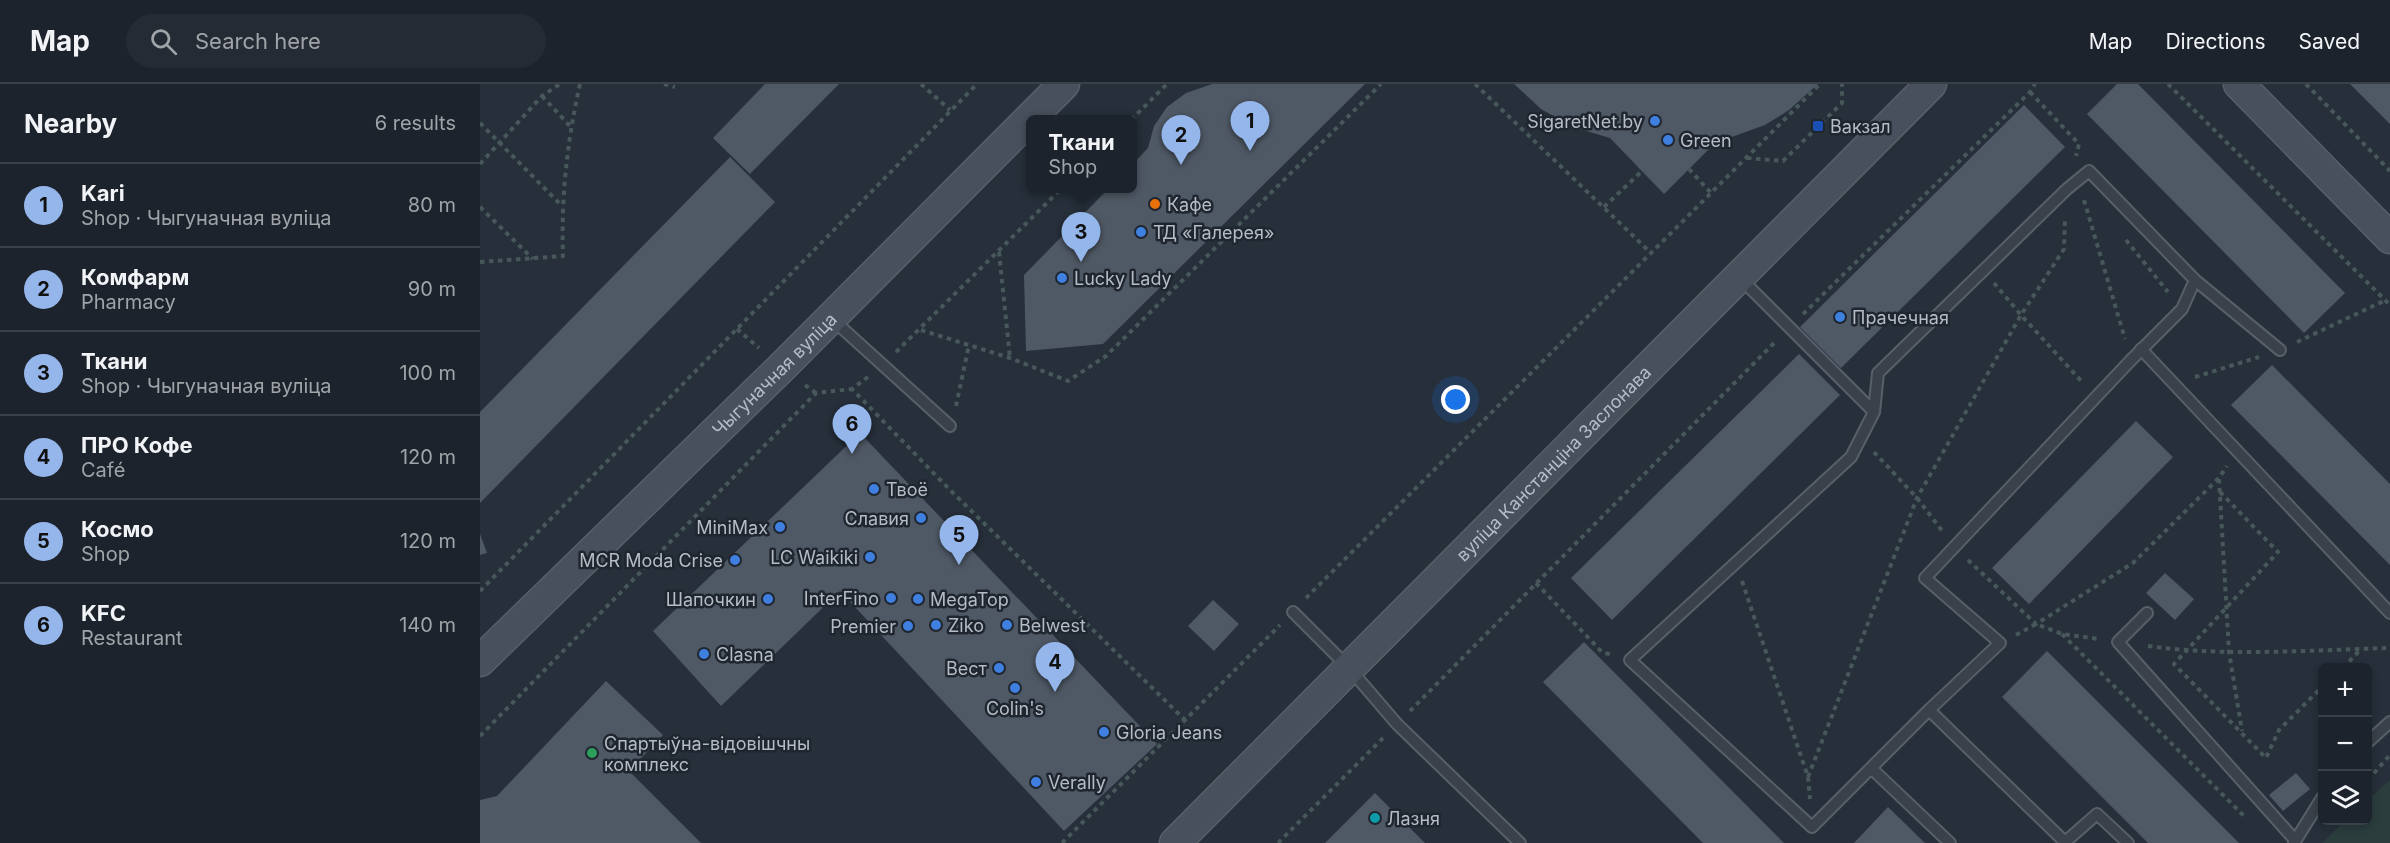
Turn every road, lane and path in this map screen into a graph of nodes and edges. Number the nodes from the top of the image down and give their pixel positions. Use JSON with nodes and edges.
{"nodes":[{"id":1,"x":560,"y":84,"type":"edge"},
{"id":2,"x":580,"y":84,"type":"edge"},
{"id":3,"x":664,"y":84,"type":"edge"},
{"id":4,"x":921,"y":84,"type":"edge"},
{"id":5,"x":977,"y":84,"type":"edge"},
{"id":6,"x":1064,"y":84,"type":"edge"},
{"id":7,"x":1167,"y":84,"type":"edge"},
{"id":8,"x":1381,"y":84,"type":"edge"},
{"id":9,"x":1476,"y":84,"type":"edge"},
{"id":10,"x":1820,"y":84,"type":"edge"},
{"id":11,"x":1842,"y":84,"type":"edge"},
{"id":12,"x":1931,"y":84,"type":"edge"},
{"id":13,"x":2035,"y":84,"type":"edge"},
{"id":14,"x":2168,"y":84,"type":"edge"},
{"id":15,"x":2239,"y":84,"type":"edge"},
{"id":16,"x":2306,"y":84,"type":"edge"},
{"id":17,"x":675,"y":87,"type":"dead end"},
{"id":18,"x":2030,"y":92,"type":"junction"},
{"id":19,"x":542,"y":96,"type":"junction"},
{"id":20,"x":950,"y":110,"type":"junction"},
{"id":21,"x":1033,"y":115,"type":"edge"},
{"id":22,"x":1136,"y":115,"type":"edge"},
{"id":23,"x":1026,"y":122,"type":"edge"},
{"id":24,"x":480,"y":123,"type":"edge"},
{"id":25,"x":570,"y":127,"type":"junction"},
{"id":26,"x":500,"y":142,"type":"junction"},
{"id":27,"x":1746,"y":158,"type":"junction"},
{"id":28,"x":480,"y":164,"type":"edge"},
{"id":29,"x":1689,"y":169,"type":"dead end"},
{"id":30,"x":1642,"y":171,"type":"dead end"},
{"id":31,"x":2390,"y":171,"type":"edge"},
{"id":32,"x":2067,"y":189,"type":"junction"},
{"id":33,"x":1058,"y":193,"type":"edge"},
{"id":34,"x":1711,"y":193,"type":"junction"},
{"id":35,"x":2084,"y":200,"type":"junction"},
{"id":36,"x":562,"y":206,"type":"junction"},
{"id":37,"x":2094,"y":206,"type":"dead end"},
{"id":38,"x":480,"y":207,"type":"edge"},
{"id":39,"x":1604,"y":207,"type":"junction"},
{"id":40,"x":2124,"y":238,"type":"dead end"},
{"id":41,"x":2390,"y":238,"type":"edge"},
{"id":42,"x":999,"y":252,"type":"junction"},
{"id":43,"x":1652,"y":253,"type":"junction"},
{"id":44,"x":534,"y":260,"type":"junction"},
{"id":45,"x":480,"y":262,"type":"edge"},
{"id":46,"x":1983,"y":270,"type":"junction"},
{"id":47,"x":1738,"y":276,"type":"junction"},
{"id":48,"x":2194,"y":280,"type":"junction"},
{"id":49,"x":2390,"y":305,"type":"edge"},
{"id":50,"x":2182,"y":309,"type":"junction"},
{"id":51,"x":2021,"y":315,"type":"junction"},
{"id":52,"x":831,"y":318,"type":"junction"},
{"id":53,"x":1788,"y":328,"type":"junction"},
{"id":54,"x":921,"y":330,"type":"junction"},
{"id":55,"x":969,"y":345,"type":"junction"},
{"id":56,"x":2141,"y":349,"type":"junction"},
{"id":57,"x":2280,"y":350,"type":"dead end"},
{"id":58,"x":1010,"y":358,"type":"junction"},
{"id":59,"x":2131,"y":360,"type":"junction"},
{"id":60,"x":882,"y":365,"type":"junction"},
{"id":61,"x":852,"y":389,"type":"junction"},
{"id":62,"x":2096,"y":396,"type":"junction"},
{"id":63,"x":954,"y":412,"type":"dead end"},
{"id":64,"x":1874,"y":412,"type":"junction"},
{"id":65,"x":950,"y":426,"type":"dead end"},
{"id":66,"x":1861,"y":438,"type":"junction"},
{"id":67,"x":2220,"y":492,"type":"junction"},
{"id":68,"x":1917,"y":498,"type":"junction"},
{"id":69,"x":1954,"y":546,"type":"junction"},
{"id":70,"x":1736,"y":563,"type":"junction"},
{"id":71,"x":1536,"y":583,"type":"junction"},
{"id":72,"x":480,"y":591,"type":"edge"},
{"id":73,"x":2226,"y":608,"type":"junction"},
{"id":74,"x":1293,"y":612,"type":"junction"},
{"id":75,"x":2147,"y":613,"type":"dead end"},
{"id":76,"x":2390,"y":613,"type":"edge"},
{"id":77,"x":2036,"y":624,"type":"junction"},
{"id":78,"x":2062,"y":634,"type":"junction"},
{"id":79,"x":2118,"y":642,"type":"junction"},
{"id":80,"x":2000,"y":644,"type":"junction"},
{"id":81,"x":2390,"y":648,"type":"edge"},
{"id":82,"x":2362,"y":649,"type":"junction"},
{"id":83,"x":2186,"y":651,"type":"junction"},
{"id":84,"x":2229,"y":652,"type":"junction"},
{"id":85,"x":1630,"y":660,"type":"junction"},
{"id":86,"x":480,"y":661,"type":"edge"},
{"id":87,"x":2348,"y":663,"type":"edge"},
{"id":88,"x":1349,"y":668,"type":"junction"},
{"id":89,"x":2318,"y":691,"type":"edge"},
{"id":90,"x":1929,"y":710,"type":"junction"},
{"id":91,"x":1185,"y":720,"type":"junction"},
{"id":92,"x":2390,"y":722,"type":"edge"},
{"id":93,"x":1396,"y":724,"type":"junction"},
{"id":94,"x":2242,"y":732,"type":"junction"},
{"id":95,"x":480,"y":736,"type":"edge"},
{"id":96,"x":2372,"y":738,"type":"edge"},
{"id":97,"x":2390,"y":756,"type":"edge"},
{"id":98,"x":1872,"y":768,"type":"junction"},
{"id":99,"x":2372,"y":775,"type":"edge"},
{"id":100,"x":1808,"y":777,"type":"junction"},
{"id":101,"x":2318,"y":805,"type":"edge"},
{"id":102,"x":2246,"y":818,"type":"dead end"},
{"id":103,"x":1812,"y":827,"type":"junction"},
{"id":104,"x":2064,"y":842,"type":"edge"},
{"id":105,"x":2295,"y":842,"type":"edge"},
{"id":106,"x":1062,"y":843,"type":"edge"},
{"id":107,"x":1175,"y":843,"type":"edge"},
{"id":108,"x":1278,"y":843,"type":"edge"},
{"id":109,"x":1520,"y":843,"type":"edge"},
{"id":110,"x":1950,"y":843,"type":"edge"},
{"id":111,"x":2128,"y":843,"type":"edge"}],
"edges":[{"from":1,"to":19,"type":"path"},
{"from":2,"to":25,"type":"path"},
{"from":3,"to":17,"type":"path"},
{"from":4,"to":20,"type":"path"},
{"from":5,"to":20,"type":"path"},
{"from":6,"to":21,"type":"main road","name":"Чыгуначная вуліца"},
{"from":7,"to":22,"type":"path"},
{"from":8,"to":58,"type":"path"},
{"from":9,"to":39,"type":"path"},
{"from":10,"to":27,"type":"path"},
{"from":11,"to":27,"type":"path"},
{"from":12,"to":47,"type":"main road","name":"вуліца Канстанціна Заслонава"},
{"from":13,"to":18,"type":"path"},
{"from":14,"to":49,"type":"path"},
{"from":15,"to":41,"type":"main road"},
{"from":16,"to":31,"type":"path"},
{"from":18,"to":32,"type":"path"},
{"from":18,"to":53,"type":"path"},
{"from":19,"to":25,"type":"path"},
{"from":19,"to":26,"type":"path"},
{"from":20,"to":72,"type":"path"},
{"from":23,"to":52,"type":"main road","name":"Чыгуначная вуліца"},
{"from":24,"to":26,"type":"path"},
{"from":25,"to":36,"type":"path"},
{"from":26,"to":28,"type":"path"},
{"from":26,"to":36,"type":"path"},
{"from":27,"to":34,"type":"path"},
{"from":29,"to":34,"type":"path"},
{"from":30,"to":39,"type":"path"},
{"from":32,"to":35,"type":"path"},
{"from":32,"to":46,"type":"lane"},
{"from":32,"to":48,"type":"lane"},
{"from":32,"to":51,"type":"path"},
{"from":33,"to":42,"type":"path"},
{"from":34,"to":43,"type":"path"},
{"from":35,"to":37,"type":"path"},
{"from":35,"to":59,"type":"path"},
{"from":36,"to":44,"type":"path"},
{"from":38,"to":44,"type":"path"},
{"from":39,"to":43,"type":"path"},
{"from":40,"to":50,"type":"path"},
{"from":42,"to":54,"type":"path"},
{"from":42,"to":58,"type":"path"},
{"from":43,"to":74,"type":"path"},
{"from":44,"to":45,"type":"path"},
{"from":46,"to":51,"type":"path"},
{"from":46,"to":64,"type":"lane"},
{"from":47,"to":53,"type":"lane"},
{"from":47,"to":88,"type":"main road","name":"вуліца Канстанціна Заслонава"},
{"from":48,"to":50,"type":"lane"},
{"from":48,"to":57,"type":"lane"},
{"from":50,"to":56,"type":"lane"},
{"from":51,"to":62,"type":"path"},
{"from":51,"to":68,"type":"path"},
{"from":52,"to":60,"type":"lane"},
{"from":52,"to":86,"type":"main road","name":"Чыгуначная вуліца"},
{"from":53,"to":64,"type":"lane"},
{"from":53,"to":71,"type":"path"},
{"from":54,"to":55,"type":"path"},
{"from":54,"to":60,"type":"path"},
{"from":55,"to":58,"type":"path"},
{"from":55,"to":63,"type":"path"},
{"from":56,"to":59,"type":"lane"},
{"from":56,"to":76,"type":"lane"},
{"from":59,"to":62,"type":"lane"},
{"from":60,"to":61,"type":"path"},
{"from":60,"to":65,"type":"lane"},
{"from":61,"to":91,"type":"path"},
{"from":61,"to":95,"type":"path"},
{"from":62,"to":69,"type":"lane"},
{"from":64,"to":66,"type":"lane"},
{"from":66,"to":68,"type":"path"},
{"from":66,"to":70,"type":"lane"},
{"from":67,"to":73,"type":"path"},
{"from":67,"to":73,"type":"path"},
{"from":67,"to":77,"type":"path"},
{"from":68,"to":69,"type":"path"},
{"from":68,"to":100,"type":"path"},
{"from":69,"to":77,"type":"path"},
{"from":69,"to":80,"type":"lane"},
{"from":70,"to":85,"type":"lane"},
{"from":70,"to":100,"type":"path"},
{"from":71,"to":85,"type":"path"},
{"from":71,"to":93,"type":"path"},
{"from":73,"to":83,"type":"path"},
{"from":73,"to":84,"type":"path"},
{"from":74,"to":88,"type":"lane"},
{"from":74,"to":91,"type":"path"},
{"from":75,"to":79,"type":"lane"},
{"from":77,"to":78,"type":"path"},
{"from":77,"to":80,"type":"path"},
{"from":78,"to":79,"type":"path"},
{"from":78,"to":102,"type":"path"},
{"from":79,"to":83,"type":"path"},
{"from":79,"to":105,"type":"lane"},
{"from":80,"to":90,"type":"lane"},
{"from":81,"to":82,"type":"path"},
{"from":82,"to":84,"type":"path"},
{"from":82,"to":87,"type":"path"},
{"from":83,"to":84,"type":"path"},
{"from":83,"to":94,"type":"path"},
{"from":84,"to":94,"type":"path"},
{"from":85,"to":103,"type":"lane"},
{"from":88,"to":93,"type":"lane"},
{"from":88,"to":107,"type":"main road","name":"вуліца Канстанціна Заслонава"},
{"from":89,"to":94,"type":"path"},
{"from":90,"to":98,"type":"lane"},
{"from":90,"to":104,"type":"lane"},
{"from":91,"to":106,"type":"path"},
{"from":92,"to":96,"type":"lane"},
{"from":93,"to":108,"type":"path"},
{"from":93,"to":109,"type":"lane"},
{"from":97,"to":99,"type":"path"},
{"from":98,"to":103,"type":"lane"},
{"from":98,"to":110,"type":"lane"},
{"from":100,"to":103,"type":"path"},
{"from":101,"to":105,"type":"lane"},
{"from":104,"to":111,"type":"lane"}]}
